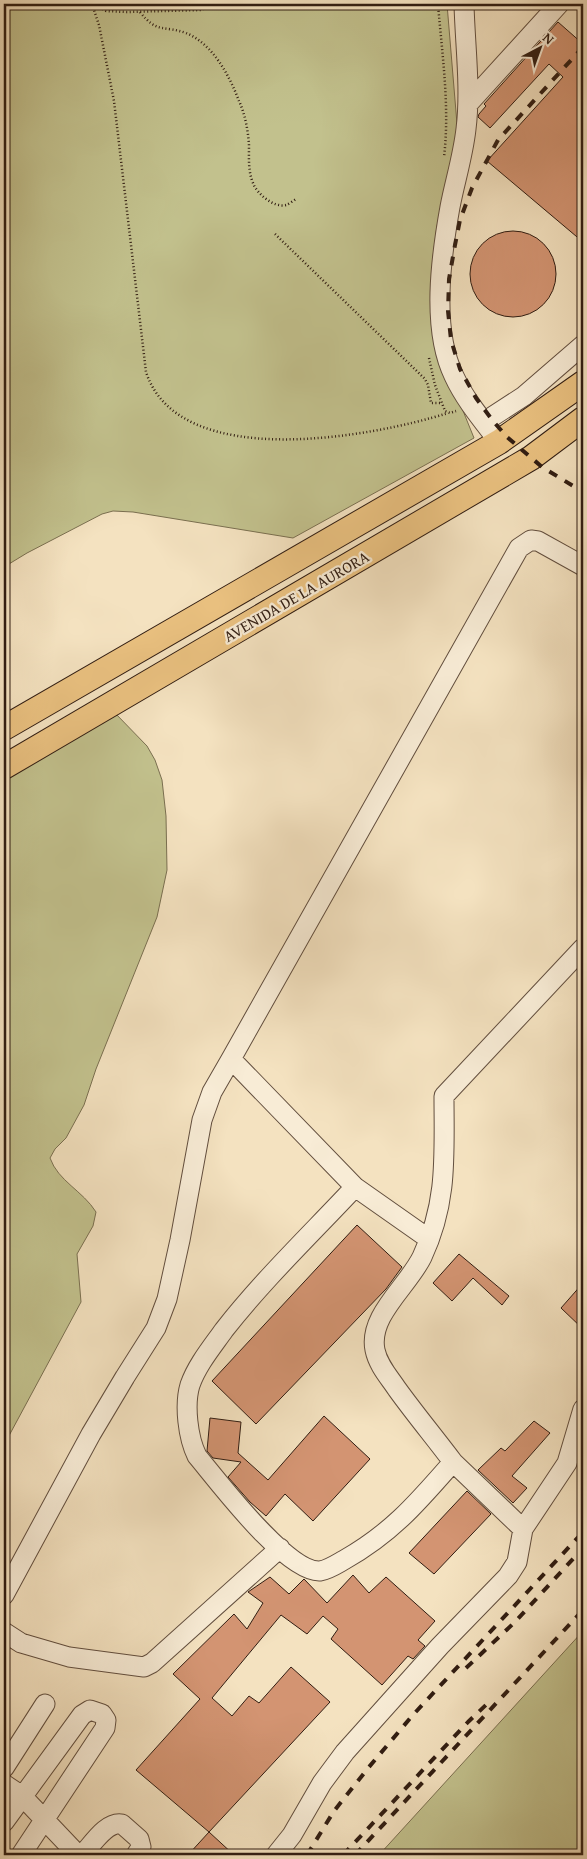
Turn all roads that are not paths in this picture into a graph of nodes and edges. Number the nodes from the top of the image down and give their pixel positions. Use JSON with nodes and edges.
{"nodes":[{"id":1,"x":464,"y":4,"type":"edge"},
{"id":2,"x":559,"y":4,"type":"edge"},
{"id":3,"x":468,"y":104,"type":"junction"},
{"id":4,"x":583,"y":345,"type":"edge"},
{"id":5,"x":583,"y":383,"type":"edge"},
{"id":6,"x":583,"y":419,"type":"edge"},
{"id":7,"x":484,"y":422,"type":"junction"},
{"id":8,"x":499,"y":442,"type":"junction"},
{"id":9,"x":583,"y":566,"type":"edge"},
{"id":10,"x":4,"y":728,"type":"edge"},
{"id":11,"x":4,"y":767,"type":"edge"},
{"id":12,"x":583,"y":948,"type":"edge"},
{"id":13,"x":231,"y":1059,"type":"junction"},
{"id":14,"x":355,"y":1187,"type":"junction"},
{"id":15,"x":429,"y":1239,"type":"junction"},
{"id":16,"x":583,"y":1410,"type":"edge"},
{"id":17,"x":454,"y":1462,"type":"junction"},
{"id":18,"x":523,"y":1529,"type":"junction"},
{"id":19,"x":280,"y":1548,"type":"junction"},
{"id":20,"x":4,"y":1595,"type":"edge"},
{"id":21,"x":4,"y":1632,"type":"edge"},
{"id":22,"x":45,"y":1704,"type":"dead end"},
{"id":23,"x":4,"y":1768,"type":"edge"},
{"id":24,"x":4,"y":1784,"type":"edge"},
{"id":25,"x":22,"y":1796,"type":"junction"},
{"id":26,"x":44,"y":1820,"type":"junction"},
{"id":27,"x":4,"y":1822,"type":"edge"},
{"id":28,"x":20,"y":1855,"type":"edge"},
{"id":29,"x":80,"y":1855,"type":"edge"},
{"id":30,"x":136,"y":1855,"type":"edge"},
{"id":31,"x":276,"y":1855,"type":"edge"}],
"edges":[{"from":1,"to":3,"type":"lane"},
{"from":2,"to":3,"type":"lane"},
{"from":3,"to":7,"type":"lane"},
{"from":4,"to":7,"type":"lane"},
{"from":5,"to":8,"type":"main road","name":"AVENIDA DE LA AURORA"},
{"from":6,"to":11,"type":"main road","name":"AVENIDA DE LA AURORA"},
{"from":7,"to":8,"type":"lane"},
{"from":8,"to":10,"type":"main road","name":"AVENIDA DE LA AURORA"},
{"from":9,"to":13,"type":"lane"},
{"from":12,"to":15,"type":"lane"},
{"from":13,"to":14,"type":"lane"},
{"from":13,"to":20,"type":"lane"},
{"from":14,"to":15,"type":"lane"},
{"from":14,"to":19,"type":"lane"},
{"from":15,"to":17,"type":"lane"},
{"from":16,"to":18,"type":"lane"},
{"from":17,"to":18,"type":"lane"},
{"from":17,"to":19,"type":"lane"},
{"from":18,"to":31,"type":"lane"},
{"from":19,"to":21,"type":"lane"},
{"from":22,"to":23,"type":"lane"},
{"from":24,"to":25,"type":"lane"},
{"from":25,"to":26,"type":"lane"},
{"from":25,"to":26,"type":"lane"},
{"from":25,"to":27,"type":"lane"},
{"from":26,"to":28,"type":"lane"},
{"from":26,"to":29,"type":"lane"},
{"from":29,"to":30,"type":"lane"}]}
